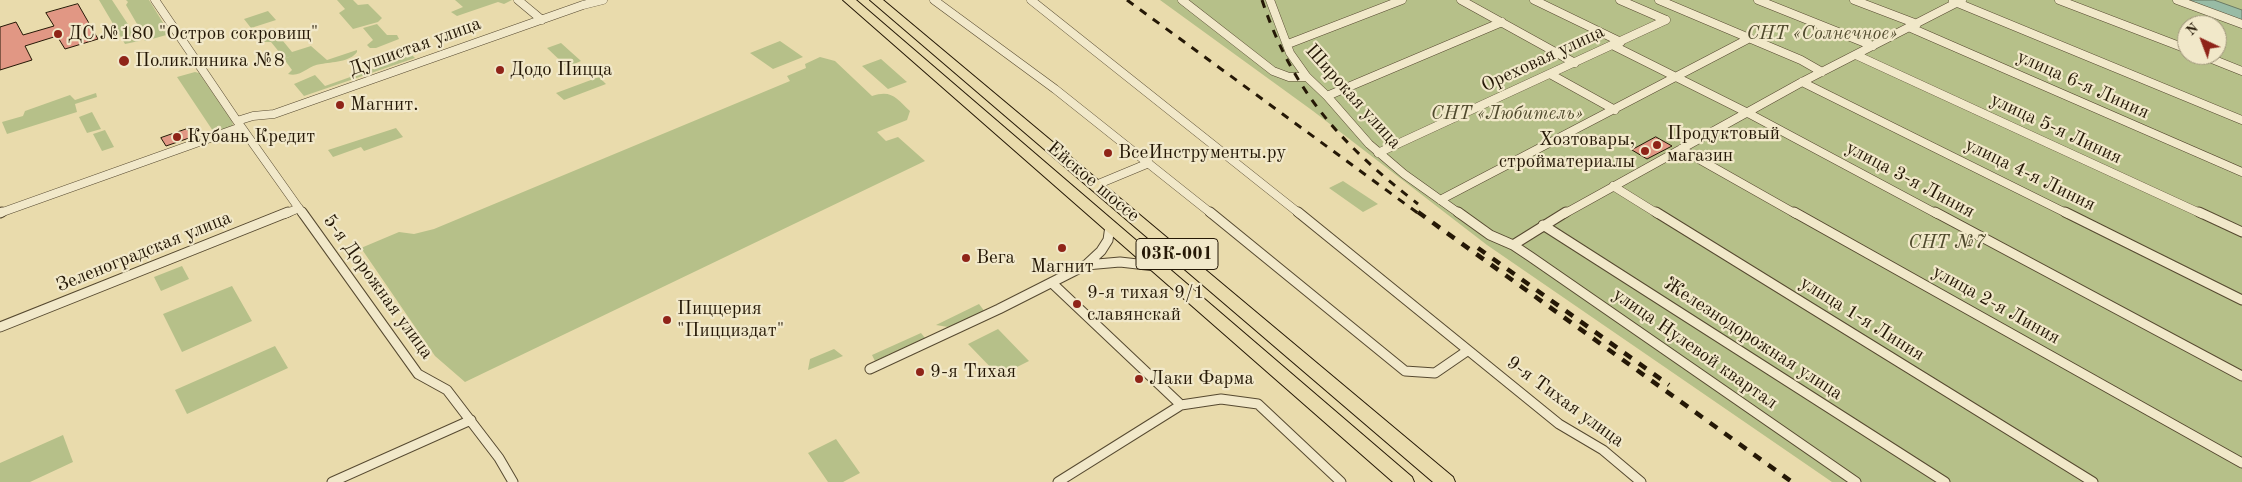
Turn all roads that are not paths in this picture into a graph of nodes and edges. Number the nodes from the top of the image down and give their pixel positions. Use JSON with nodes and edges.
{"nodes":[{"id":1,"x":155,"y":0,"type":"edge"},
{"id":2,"x":518,"y":0,"type":"edge"},
{"id":3,"x":603,"y":0,"type":"edge"},
{"id":4,"x":849,"y":0,"type":"edge"},
{"id":5,"x":876,"y":0,"type":"edge"},
{"id":6,"x":934,"y":0,"type":"edge"},
{"id":7,"x":1031,"y":0,"type":"edge"},
{"id":8,"x":1182,"y":0,"type":"edge"},
{"id":9,"x":1270,"y":0,"type":"edge"},
{"id":10,"x":1402,"y":0,"type":"edge"},
{"id":11,"x":1461,"y":0,"type":"edge"},
{"id":12,"x":1534,"y":0,"type":"edge"},
{"id":13,"x":1620,"y":0,"type":"edge"},
{"id":14,"x":1659,"y":0,"type":"edge"},
{"id":15,"x":1758,"y":0,"type":"edge"},
{"id":16,"x":1854,"y":0,"type":"edge"},
{"id":17,"x":2059,"y":0,"type":"edge"},
{"id":18,"x":2177,"y":0,"type":"edge"},
{"id":19,"x":1956,"y":1,"type":"edge"},
{"id":20,"x":542,"y":20,"type":"junction"},
{"id":21,"x":1502,"y":22,"type":"junction"},
{"id":22,"x":2242,"y":24,"type":"edge"},
{"id":23,"x":1914,"y":26,"type":"junction"},
{"id":24,"x":1750,"y":38,"type":"junction"},
{"id":25,"x":1621,"y":42,"type":"junction"},
{"id":26,"x":1288,"y":44,"type":"junction"},
{"id":27,"x":1612,"y":45,"type":"junction"},
{"id":28,"x":2177,"y":45,"type":"edge"},
{"id":29,"x":1873,"y":46,"type":"junction"},
{"id":30,"x":1856,"y":55,"type":"junction"},
{"id":31,"x":1575,"y":63,"type":"junction"},
{"id":32,"x":2227,"y":64,"type":"edge"},
{"id":33,"x":2242,"y":70,"type":"edge"},
{"id":34,"x":1822,"y":72,"type":"junction"},
{"id":35,"x":1550,"y":74,"type":"junction"},
{"id":36,"x":1307,"y":77,"type":"junction"},
{"id":37,"x":1676,"y":77,"type":"junction"},
{"id":38,"x":1802,"y":82,"type":"junction"},
{"id":39,"x":1327,"y":96,"type":"junction"},
{"id":40,"x":1615,"y":110,"type":"junction"},
{"id":41,"x":1748,"y":114,"type":"junction"},
{"id":42,"x":2242,"y":120,"type":"edge"},
{"id":43,"x":239,"y":124,"type":"junction"},
{"id":44,"x":1681,"y":150,"type":"junction"},
{"id":45,"x":1378,"y":153,"type":"junction"},
{"id":46,"x":1149,"y":163,"type":"junction"},
{"id":47,"x":2242,"y":172,"type":"edge"},
{"id":48,"x":1096,"y":185,"type":"junction"},
{"id":49,"x":1613,"y":186,"type":"junction"},
{"id":50,"x":1440,"y":200,"type":"junction"},
{"id":51,"x":299,"y":208,"type":"junction"},
{"id":52,"x":0,"y":213,"type":"edge"},
{"id":53,"x":1110,"y":226,"type":"junction"},
{"id":54,"x":1543,"y":226,"type":"junction"},
{"id":55,"x":2242,"y":232,"type":"edge"},
{"id":56,"x":1513,"y":245,"type":"junction"},
{"id":57,"x":1086,"y":265,"type":"junction"},
{"id":58,"x":1157,"y":266,"type":"junction"},
{"id":59,"x":1052,"y":283,"type":"junction"},
{"id":60,"x":2242,"y":300,"type":"edge"},
{"id":61,"x":0,"y":327,"type":"edge"},
{"id":62,"x":1467,"y":351,"type":"junction"},
{"id":63,"x":870,"y":369,"type":"dead end"},
{"id":64,"x":2242,"y":376,"type":"edge"},
{"id":65,"x":1181,"y":405,"type":"junction"},
{"id":66,"x":471,"y":420,"type":"junction"},
{"id":67,"x":2242,"y":463,"type":"edge"},
{"id":68,"x":1073,"y":479,"type":"edge"},
{"id":69,"x":332,"y":482,"type":"edge"},
{"id":70,"x":513,"y":482,"type":"edge"},
{"id":71,"x":1058,"y":482,"type":"edge"},
{"id":72,"x":1341,"y":482,"type":"edge"},
{"id":73,"x":1405,"y":482,"type":"edge"},
{"id":74,"x":1446,"y":482,"type":"edge"},
{"id":75,"x":1641,"y":482,"type":"edge"},
{"id":76,"x":1856,"y":482,"type":"edge"},
{"id":77,"x":1945,"y":482,"type":"edge"},
{"id":78,"x":2093,"y":482,"type":"edge"}],
"edges":[{"from":1,"to":43,"type":"street"},
{"from":2,"to":20,"type":"street"},
{"from":3,"to":20,"type":"street","name":"Душистая улица"},
{"from":4,"to":53,"type":"main road","name":"Ейское шоссе","number":"03К-001"},
{"from":5,"to":48,"type":"main road","name":"Ейское шоссе","number":"03К-001"},
{"from":6,"to":46,"type":"street"},
{"from":7,"to":62,"type":"street","name":"9-я Тихая улица"},
{"from":8,"to":36,"type":"street"},
{"from":9,"to":26,"type":"street","name":"Широкая улица"},
{"from":10,"to":26,"type":"street"},
{"from":11,"to":21,"type":"street"},
{"from":12,"to":25,"type":"street"},
{"from":13,"to":25,"type":"street","name":"Ореховая улица"},
{"from":14,"to":24,"type":"street"},
{"from":15,"to":29,"type":"street"},
{"from":16,"to":23,"type":"street"},
{"from":17,"to":28,"type":"street"},
{"from":18,"to":22,"type":"street"},
{"from":19,"to":23,"type":"street"},
{"from":19,"to":42,"type":"street"},
{"from":20,"to":43,"type":"street","name":"Душистая улица"},
{"from":21,"to":31,"type":"street"},
{"from":21,"to":39,"type":"street"},
{"from":23,"to":29,"type":"street"},
{"from":23,"to":47,"type":"street","name":"улица 6-я Линия"},
{"from":24,"to":34,"type":"street"},
{"from":24,"to":37,"type":"street"},
{"from":25,"to":27,"type":"street","name":"Ореховая улица"},
{"from":26,"to":36,"type":"street","name":"Широкая улица"},
{"from":27,"to":31,"type":"street","name":"Ореховая улица"},
{"from":27,"to":37,"type":"street","name":"улица 3-я Линия"},
{"from":29,"to":30,"type":"street"},
{"from":30,"to":34,"type":"street"},
{"from":30,"to":55,"type":"street","name":"улица 5-я Линия"},
{"from":31,"to":35,"type":"street","name":"Ореховая улица"},
{"from":32,"to":33,"type":"street"},
{"from":34,"to":38,"type":"street"},
{"from":35,"to":40,"type":"street"},
{"from":35,"to":45,"type":"street","name":"Ореховая улица"},
{"from":36,"to":39,"type":"street","name":"Широкая улица"},
{"from":37,"to":40,"type":"street"},
{"from":37,"to":41,"type":"street","name":"улица 3-я Линия"},
{"from":38,"to":41,"type":"street"},
{"from":38,"to":60,"type":"street","name":"улица 4-я Линия"},
{"from":39,"to":45,"type":"street","name":"Широкая улица"},
{"from":40,"to":50,"type":"street"},
{"from":41,"to":44,"type":"street"},
{"from":41,"to":64,"type":"street","name":"улица 3-я Линия"},
{"from":43,"to":51,"type":"street","name":"5-я Дорожная улица"},
{"from":43,"to":52,"type":"street","name":"Душистая улица"},
{"from":44,"to":49,"type":"street"},
{"from":44,"to":67,"type":"street","name":"улица 2-я Линия"},
{"from":45,"to":50,"type":"street","name":"Широкая улица"},
{"from":46,"to":48,"type":"street"},
{"from":46,"to":62,"type":"street"},
{"from":48,"to":74,"type":"main road","name":"Ейское шоссе","number":"03К-001"},
{"from":49,"to":54,"type":"street"},
{"from":49,"to":78,"type":"street","name":"улица 1-я Линия"},
{"from":50,"to":56,"type":"street","name":"Широкая улица"},
{"from":51,"to":61,"type":"street","name":"Зеленоградская улица"},
{"from":51,"to":66,"type":"street","name":"5-я Дорожная улица"},
{"from":53,"to":57,"type":"street"},
{"from":53,"to":58,"type":"main road","name":"Ейское шоссе","number":"03К-001"},
{"from":54,"to":56,"type":"street"},
{"from":54,"to":77,"type":"street","name":"Железнодорожная улица"},
{"from":56,"to":76,"type":"street","name":"улица Нулевой квартал"},
{"from":57,"to":58,"type":"street"},
{"from":57,"to":59,"type":"street"},
{"from":58,"to":73,"type":"main road","name":"Ейское шоссе","number":"03К-001"},
{"from":59,"to":63,"type":"street"},
{"from":59,"to":65,"type":"street"},
{"from":62,"to":75,"type":"street","name":"9-я Тихая улица"},
{"from":65,"to":68,"type":"street"},
{"from":65,"to":72,"type":"street"},
{"from":66,"to":69,"type":"street"},
{"from":66,"to":70,"type":"street","name":"5-я Дорожная улица"},
{"from":68,"to":71,"type":"street"}]}
